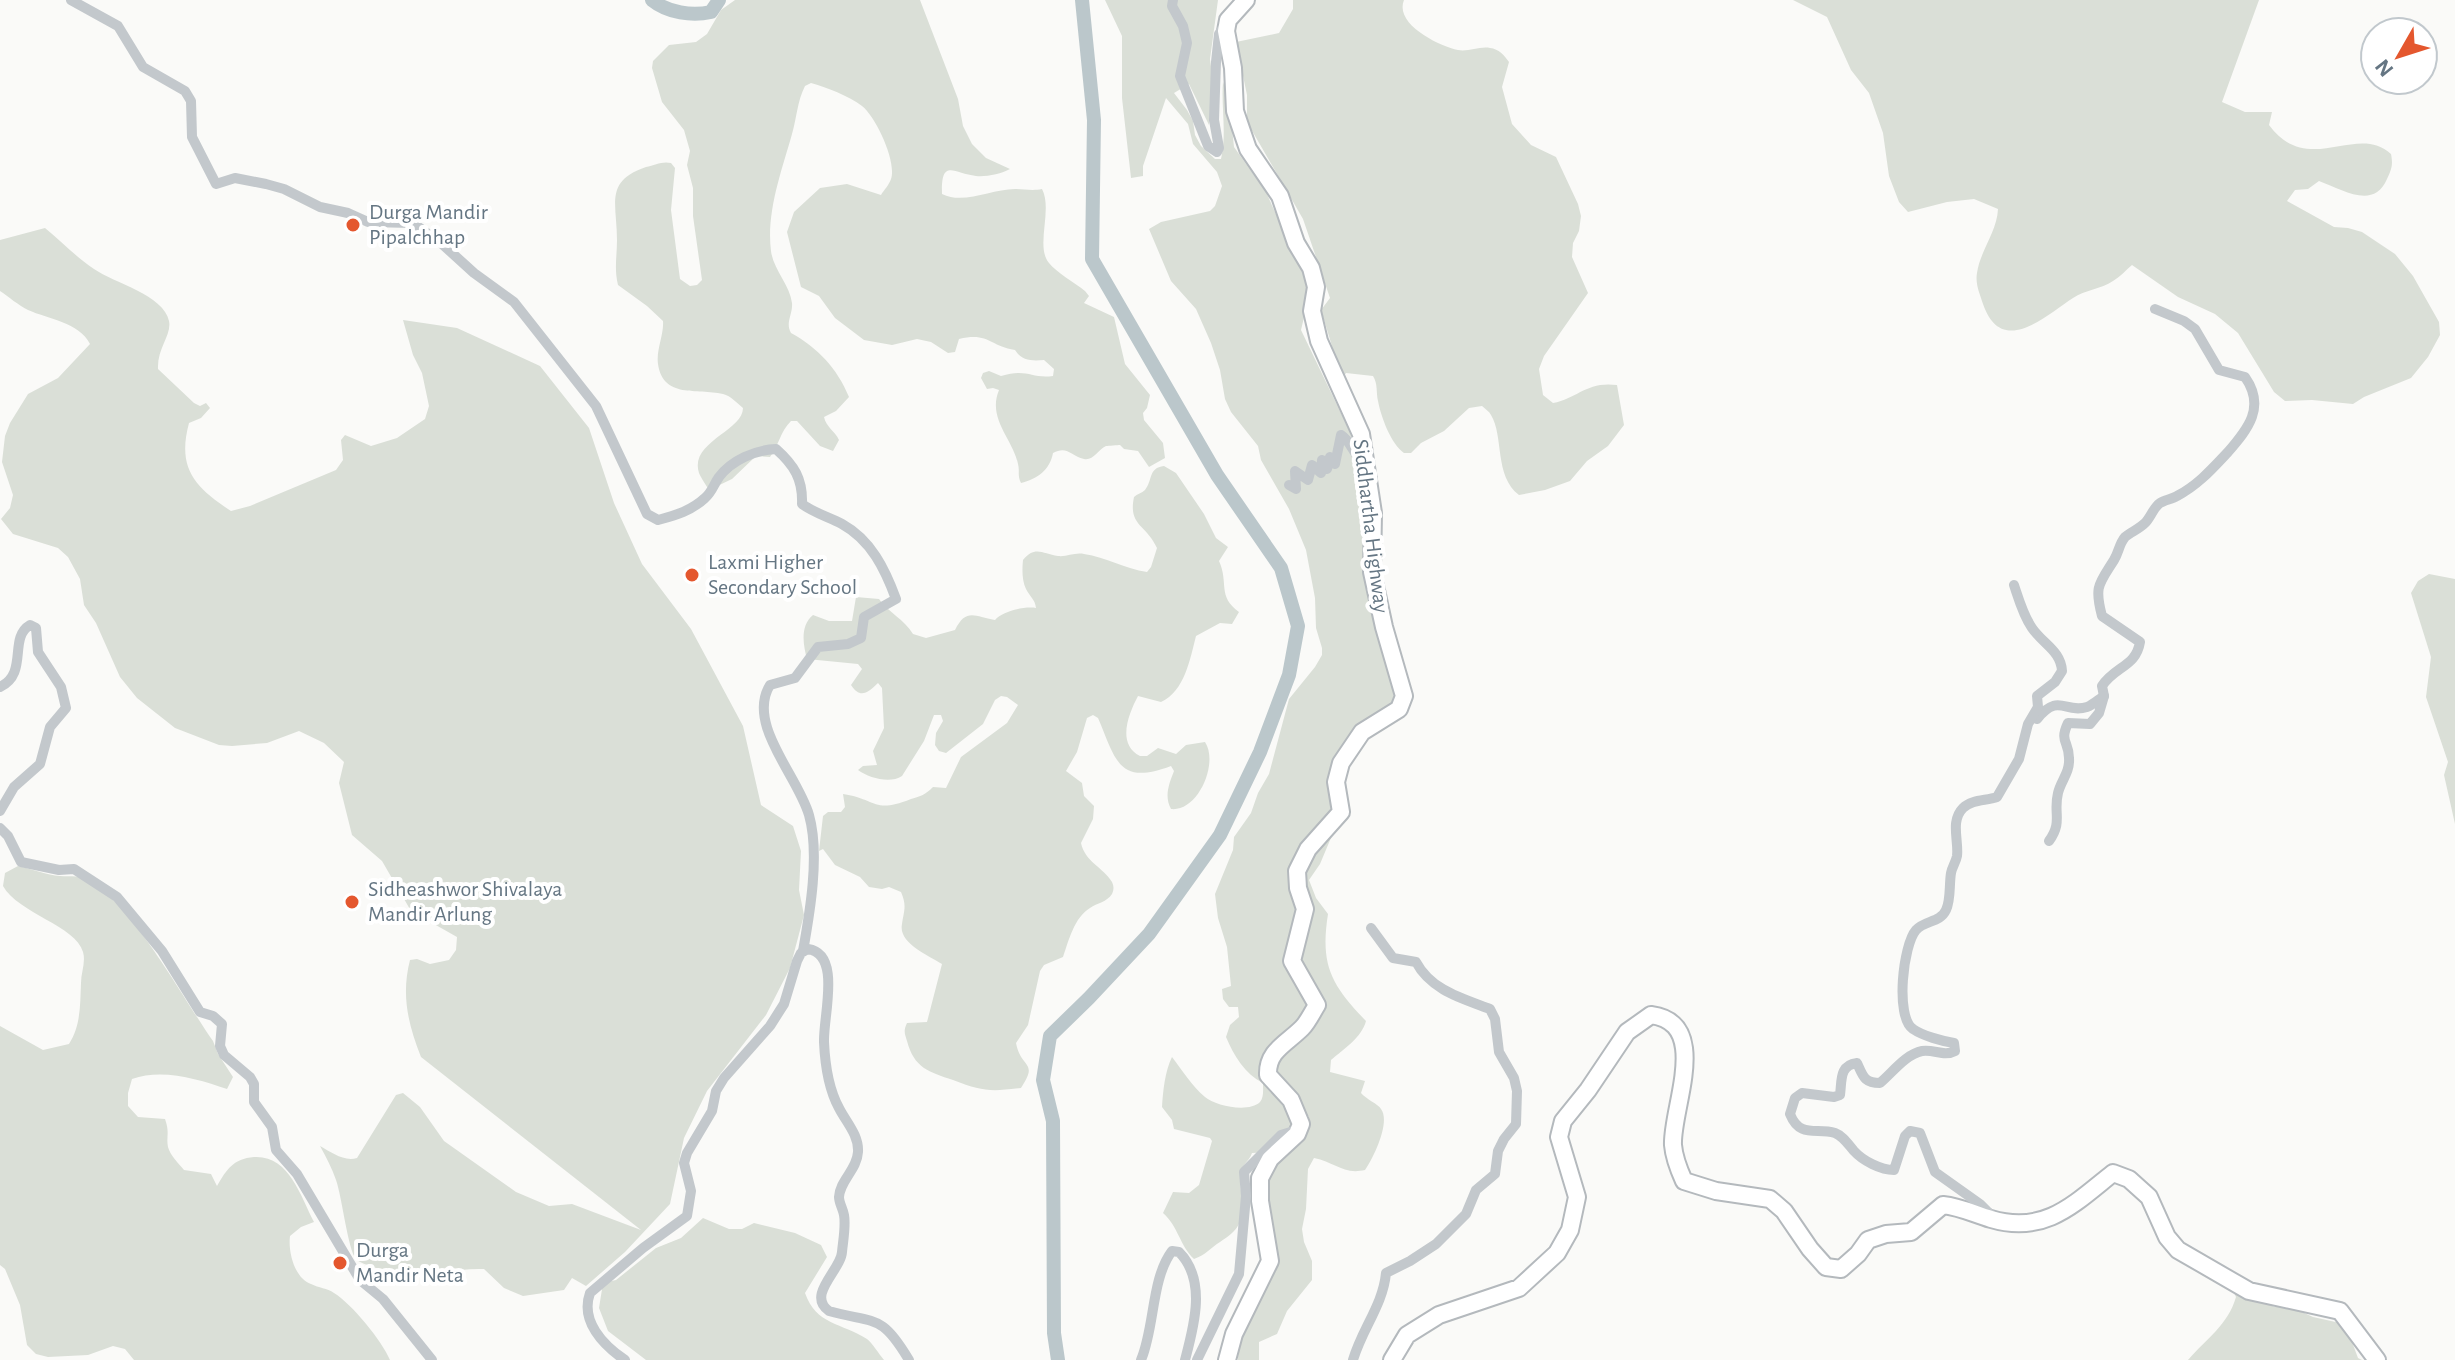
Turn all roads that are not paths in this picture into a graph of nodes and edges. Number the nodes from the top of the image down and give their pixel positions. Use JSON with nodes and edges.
{"nodes":[{"id":1,"x":71,"y":0,"type":"edge"},
{"id":2,"x":1173,"y":0,"type":"edge"},
{"id":3,"x":1246,"y":0,"type":"edge"},
{"id":4,"x":1228,"y":20,"type":"junction"},
{"id":5,"x":2155,"y":309,"type":"dead end"},
{"id":6,"x":1365,"y":465,"type":"junction"},
{"id":7,"x":1289,"y":485,"type":"dead end"},
{"id":8,"x":2014,"y":585,"type":"dead end"},
{"id":9,"x":0,"y":687,"type":"edge"},
{"id":10,"x":2104,"y":696,"type":"junction"},
{"id":11,"x":2028,"y":724,"type":"junction"},
{"id":12,"x":0,"y":811,"type":"edge"},
{"id":13,"x":0,"y":828,"type":"edge"},
{"id":14,"x":2049,"y":841,"type":"dead end"},
{"id":15,"x":1371,"y":928,"type":"dead end"},
{"id":16,"x":803,"y":951,"type":"junction"},
{"id":17,"x":1299,"y":1129,"type":"junction"},
{"id":18,"x":1996,"y":1220,"type":"junction"},
{"id":19,"x":432,"y":1360,"type":"edge"},
{"id":20,"x":625,"y":1360,"type":"edge"},
{"id":21,"x":909,"y":1360,"type":"edge"},
{"id":22,"x":1141,"y":1360,"type":"edge"},
{"id":23,"x":1185,"y":1360,"type":"edge"},
{"id":24,"x":1197,"y":1360,"type":"edge"},
{"id":25,"x":1227,"y":1360,"type":"edge"},
{"id":26,"x":1353,"y":1360,"type":"edge"},
{"id":27,"x":1392,"y":1360,"type":"edge"},
{"id":28,"x":2377,"y":1360,"type":"edge"}],
"edges":[{"from":1,"to":16,"type":"street"},
{"from":2,"to":4,"type":"street"},
{"from":3,"to":4,"type":"highway"},
{"from":4,"to":6,"type":"highway","name":"Siddhartha Highway"},
{"from":5,"to":10,"type":"street"},
{"from":6,"to":7,"type":"street"},
{"from":6,"to":17,"type":"highway","name":"Siddhartha Highway"},
{"from":8,"to":11,"type":"street"},
{"from":9,"to":12,"type":"street"},
{"from":10,"to":11,"type":"street"},
{"from":10,"to":14,"type":"street"},
{"from":11,"to":18,"type":"street"},
{"from":13,"to":19,"type":"street"},
{"from":15,"to":26,"type":"street"},
{"from":16,"to":20,"type":"street"},
{"from":16,"to":21,"type":"street"},
{"from":17,"to":24,"type":"street"},
{"from":17,"to":25,"type":"highway"},
{"from":18,"to":27,"type":"highway"},
{"from":18,"to":28,"type":"highway"},
{"from":22,"to":23,"type":"street"}]}
